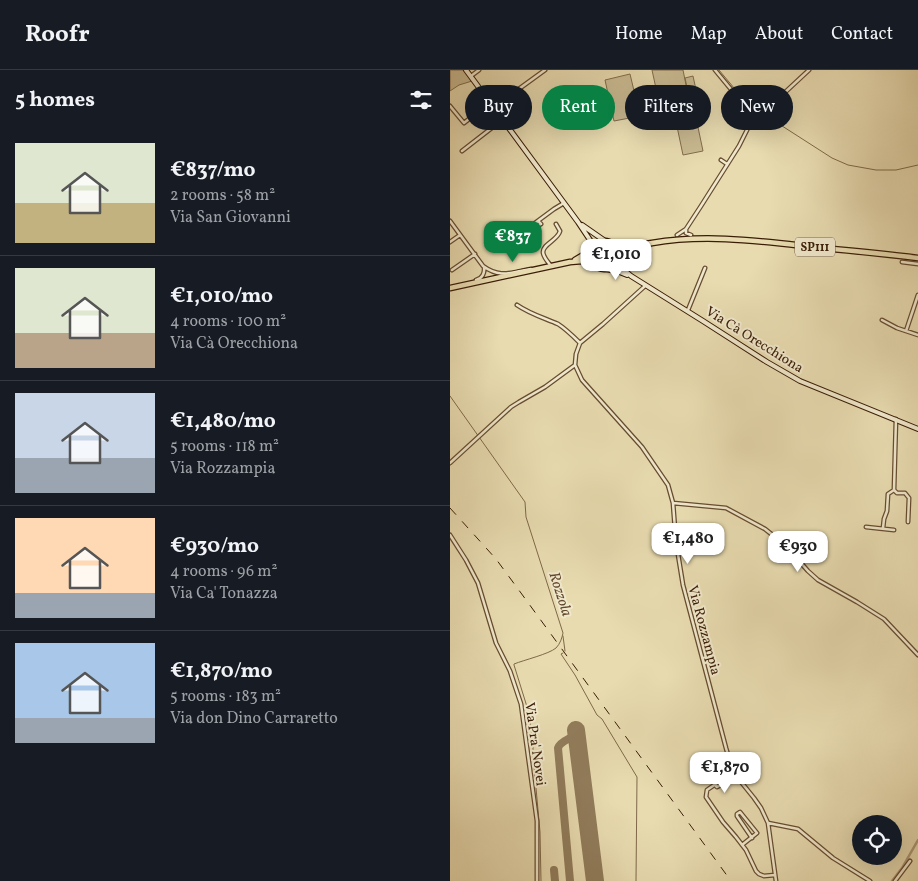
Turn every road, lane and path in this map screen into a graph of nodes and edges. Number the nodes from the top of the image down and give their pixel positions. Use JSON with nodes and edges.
{"nodes":[{"id":1,"x":466,"y":70,"type":"edge"},
{"id":2,"x":479,"y":70,"type":"edge"},
{"id":3,"x":545,"y":70,"type":"edge"},
{"id":4,"x":715,"y":70,"type":"edge"},
{"id":5,"x":809,"y":70,"type":"edge"},
{"id":6,"x":471,"y":76,"type":"junction"},
{"id":7,"x":478,"y":85,"type":"edge"},
{"id":8,"x":524,"y":85,"type":"edge"},
{"id":9,"x":727,"y":85,"type":"edge"},
{"id":10,"x":793,"y":85,"type":"edge"},
{"id":11,"x":450,"y":106,"type":"edge"},
{"id":12,"x":465,"y":122,"type":"edge"},
{"id":13,"x":489,"y":130,"type":"edge"},
{"id":14,"x":511,"y":130,"type":"edge"},
{"id":15,"x":747,"y":130,"type":"edge"},
{"id":16,"x":462,"y":151,"type":"dead end"},
{"id":17,"x":721,"y":160,"type":"dead end"},
{"id":18,"x":728,"y":164,"type":"junction"},
{"id":19,"x":564,"y":203,"type":"junction"},
{"id":20,"x":450,"y":221,"type":"edge"},
{"id":21,"x":538,"y":221,"type":"dead end"},
{"id":22,"x":578,"y":222,"type":"junction"},
{"id":23,"x":556,"y":224,"type":"dead end"},
{"id":24,"x":686,"y":229,"type":"junction"},
{"id":25,"x":691,"y":234,"type":"dead end"},
{"id":26,"x":460,"y":235,"type":"junction"},
{"id":27,"x":677,"y":235,"type":"dead end"},
{"id":28,"x":450,"y":242,"type":"edge"},
{"id":29,"x":605,"y":242,"type":"junction"},
{"id":30,"x":611,"y":243,"type":"junction"},
{"id":31,"x":644,"y":244,"type":"junction"},
{"id":32,"x":592,"y":249,"type":"junction"},
{"id":33,"x":475,"y":254,"type":"junction"},
{"id":34,"x":617,"y":258,"type":"junction"},
{"id":35,"x":918,"y":258,"type":"edge"},
{"id":36,"x":570,"y":262,"type":"junction"},
{"id":37,"x":902,"y":262,"type":"dead end"},
{"id":38,"x":918,"y":264,"type":"edge"},
{"id":39,"x":594,"y":265,"type":"junction"},
{"id":40,"x":483,"y":266,"type":"junction"},
{"id":41,"x":551,"y":266,"type":"junction"},
{"id":42,"x":704,"y":268,"type":"dead end"},
{"id":43,"x":540,"y":269,"type":"junction"},
{"id":44,"x":604,"y":269,"type":"junction"},
{"id":45,"x":452,"y":270,"type":"dead end"},
{"id":46,"x":632,"y":276,"type":"junction"},
{"id":47,"x":646,"y":285,"type":"junction"},
{"id":48,"x":450,"y":288,"type":"edge"},
{"id":49,"x":918,"y":295,"type":"edge"},
{"id":50,"x":517,"y":305,"type":"dead end"},
{"id":51,"x":687,"y":311,"type":"junction"},
{"id":52,"x":882,"y":320,"type":"dead end"},
{"id":53,"x":906,"y":331,"type":"junction"},
{"id":54,"x":918,"y":335,"type":"edge"},
{"id":55,"x":580,"y":343,"type":"junction"},
{"id":56,"x":575,"y":365,"type":"junction"},
{"id":57,"x":896,"y":420,"type":"junction"},
{"id":58,"x":918,"y":429,"type":"edge"},
{"id":59,"x":450,"y":463,"type":"edge"},
{"id":60,"x":894,"y":490,"type":"junction"},
{"id":61,"x":673,"y":503,"type":"junction"},
{"id":62,"x":908,"y":522,"type":"dead end"},
{"id":63,"x":866,"y":527,"type":"dead end"},
{"id":64,"x":883,"y":528,"type":"junction"},
{"id":65,"x":894,"y":530,"type":"dead end"},
{"id":66,"x":450,"y":535,"type":"edge"},
{"id":67,"x":918,"y":655,"type":"edge"},
{"id":68,"x":733,"y":772,"type":"junction"},
{"id":69,"x":768,"y":823,"type":"junction"},
{"id":70,"x":752,"y":838,"type":"junction"},
{"id":71,"x":742,"y":844,"type":"junction"},
{"id":72,"x":910,"y":861,"type":"dead end"},
{"id":73,"x":775,"y":875,"type":"junction"},
{"id":74,"x":537,"y":881,"type":"edge"},
{"id":75,"x":776,"y":881,"type":"edge"},
{"id":76,"x":870,"y":881,"type":"edge"},
{"id":77,"x":895,"y":881,"type":"edge"}],
"edges":[{"from":1,"to":6,"type":"main road"},
{"from":2,"to":6,"type":"street"},
{"from":3,"to":8,"type":"street"},
{"from":4,"to":9,"type":"street"},
{"from":5,"to":10,"type":"street"},
{"from":6,"to":7,"type":"main road"},
{"from":11,"to":12,"type":"street"},
{"from":13,"to":16,"type":"street"},
{"from":14,"to":19,"type":"main road"},
{"from":15,"to":18,"type":"street"},
{"from":17,"to":18,"type":"street"},
{"from":18,"to":24,"type":"street"},
{"from":19,"to":21,"type":"street"},
{"from":19,"to":22,"type":"main road"},
{"from":20,"to":26,"type":"street"},
{"from":22,"to":29,"type":"main road"},
{"from":22,"to":32,"type":"main road"},
{"from":23,"to":41,"type":"street"},
{"from":24,"to":25,"type":"street"},
{"from":24,"to":27,"type":"street"},
{"from":26,"to":28,"type":"street"},
{"from":26,"to":33,"type":"street"},
{"from":29,"to":30,"type":"main road","number":"SP111"},
{"from":29,"to":32,"type":"main road"},
{"from":30,"to":31,"type":"main road","number":"SP111"},
{"from":30,"to":34,"type":"main road"},
{"from":31,"to":34,"type":"main road","number":"SP111"},
{"from":31,"to":35,"type":"main road","number":"SP111"},
{"from":32,"to":36,"type":"main road"},
{"from":32,"to":39,"type":"main road"},
{"from":33,"to":40,"type":"street"},
{"from":33,"to":45,"type":"street"},
{"from":34,"to":44,"type":"main road","number":"SP111"},
{"from":34,"to":46,"type":"main road","name":"Via Cà Orecchiona"},
{"from":36,"to":39,"type":"main road"},
{"from":36,"to":41,"type":"main road"},
{"from":37,"to":38,"type":"street"},
{"from":39,"to":44,"type":"main road"},
{"from":40,"to":43,"type":"street"},
{"from":40,"to":48,"type":"street"},
{"from":41,"to":43,"type":"main road"},
{"from":42,"to":51,"type":"street","name":"Via Cà Orecchiona"},
{"from":43,"to":48,"type":"main road"},
{"from":44,"to":46,"type":"main road","name":"Via Cà Orecchiona"},
{"from":46,"to":47,"type":"main road","name":"Via Cà Orecchiona"},
{"from":47,"to":51,"type":"main road","name":"Via Cà Orecchiona"},
{"from":47,"to":55,"type":"street"},
{"from":49,"to":53,"type":"street"},
{"from":50,"to":55,"type":"street"},
{"from":51,"to":57,"type":"main road","name":"Via Cà Orecchiona"},
{"from":52,"to":53,"type":"street"},
{"from":53,"to":54,"type":"street"},
{"from":55,"to":56,"type":"street"},
{"from":56,"to":59,"type":"street"},
{"from":56,"to":61,"type":"street","name":"Via Rozzampia"},
{"from":57,"to":58,"type":"main road","name":"Via Cà Orecchiona"},
{"from":57,"to":60,"type":"street"},
{"from":60,"to":62,"type":"street"},
{"from":60,"to":64,"type":"street"},
{"from":61,"to":67,"type":"street"},
{"from":61,"to":68,"type":"street","name":"Via Rozzampia"},
{"from":63,"to":64,"type":"street"},
{"from":64,"to":65,"type":"street"},
{"from":66,"to":74,"type":"street","name":"Via Pra' Novei"},
{"from":68,"to":69,"type":"street","name":"Via Rozzampia"},
{"from":68,"to":71,"type":"street"},
{"from":69,"to":73,"type":"street","name":"Via Rozzampia"},
{"from":69,"to":76,"type":"street"},
{"from":70,"to":70,"type":"street"},
{"from":70,"to":71,"type":"street"},
{"from":71,"to":73,"type":"street"},
{"from":72,"to":77,"type":"street"},
{"from":73,"to":75,"type":"street","name":"Via Rozzampia"}]}
